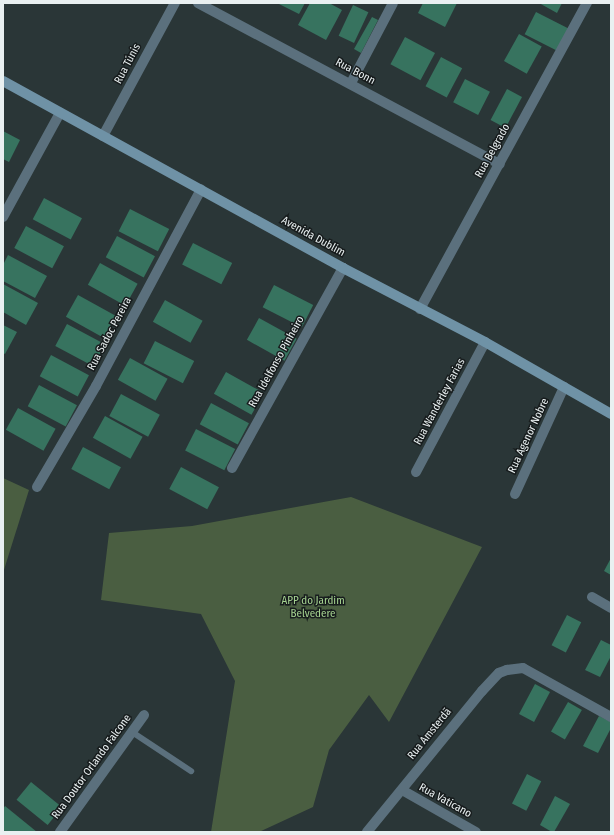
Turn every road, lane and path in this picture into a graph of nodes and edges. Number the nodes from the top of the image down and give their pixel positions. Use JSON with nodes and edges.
{"nodes":[{"id":1,"x":175,"y":3,"type":"edge"},
{"id":2,"x":394,"y":3,"type":"edge"},
{"id":3,"x":587,"y":3,"type":"edge"},
{"id":4,"x":204,"y":4,"type":"edge"},
{"id":5,"x":3,"y":81,"type":"edge"},
{"id":6,"x":351,"y":83,"type":"junction"},
{"id":7,"x":60,"y":113,"type":"junction"},
{"id":8,"x":102,"y":136,"type":"junction"},
{"id":9,"x":500,"y":164,"type":"junction"},
{"id":10,"x":201,"y":189,"type":"junction"},
{"id":11,"x":3,"y":217,"type":"edge"},
{"id":12,"x":343,"y":268,"type":"junction"},
{"id":13,"x":420,"y":310,"type":"junction"},
{"id":14,"x":484,"y":342,"type":"junction"},
{"id":15,"x":564,"y":387,"type":"junction"},
{"id":16,"x":611,"y":414,"type":"edge"},
{"id":17,"x":232,"y":468,"type":"dead end"},
{"id":18,"x":416,"y":472,"type":"dead end"},
{"id":19,"x":38,"y":487,"type":"dead end"},
{"id":20,"x":515,"y":494,"type":"dead end"},
{"id":21,"x":592,"y":597,"type":"dead end"},
{"id":22,"x":611,"y":608,"type":"edge"},
{"id":23,"x":144,"y":715,"type":"dead end"},
{"id":24,"x":611,"y":717,"type":"edge"},
{"id":25,"x":132,"y":732,"type":"junction"},
{"id":26,"x":191,"y":771,"type":"dead end"},
{"id":27,"x":402,"y":790,"type":"junction"},
{"id":28,"x":65,"y":830,"type":"edge"},
{"id":29,"x":367,"y":832,"type":"edge"},
{"id":30,"x":476,"y":832,"type":"edge"}],
"edges":[{"from":1,"to":8,"type":"street","name":"Rua Túnis"},
{"from":2,"to":6,"type":"street"},
{"from":3,"to":9,"type":"street","name":"Rua Belgrado"},
{"from":4,"to":6,"type":"street","name":"Rua Bonn"},
{"from":5,"to":7,"type":"street","name":"Avenida Dublim"},
{"from":6,"to":9,"type":"street","name":"Rua Bonn"},
{"from":7,"to":8,"type":"street","name":"Avenida Dublim"},
{"from":7,"to":11,"type":"street"},
{"from":8,"to":10,"type":"street","name":"Avenida Dublim"},
{"from":9,"to":13,"type":"street","name":"Rua Belgrado"},
{"from":10,"to":12,"type":"street","name":"Avenida Dublim"},
{"from":10,"to":19,"type":"street","name":"Rua Sadoc Pereira"},
{"from":12,"to":13,"type":"street","name":"Avenida Dublim"},
{"from":12,"to":17,"type":"street","name":"Rua Idelfonso Pinheiro"},
{"from":13,"to":14,"type":"street","name":"Avenida Dublim"},
{"from":14,"to":15,"type":"street","name":"Avenida Dublim"},
{"from":14,"to":18,"type":"street","name":"Rua Wanderley Farias"},
{"from":15,"to":16,"type":"street","name":"Avenida Dublim"},
{"from":15,"to":20,"type":"street","name":"Rua Agenor Nobre"},
{"from":21,"to":22,"type":"street"},
{"from":23,"to":25,"type":"street","name":"Rua Doutor Orlando Falcone"},
{"from":24,"to":27,"type":"street","name":"Rua Amsterdã"},
{"from":25,"to":26,"type":"lane"},
{"from":25,"to":28,"type":"street","name":"Rua Doutor Orlando Falcone"},
{"from":27,"to":29,"type":"street","name":"Rua Amsterdã"},
{"from":27,"to":30,"type":"street","name":"Rua Vaticano"}]}
